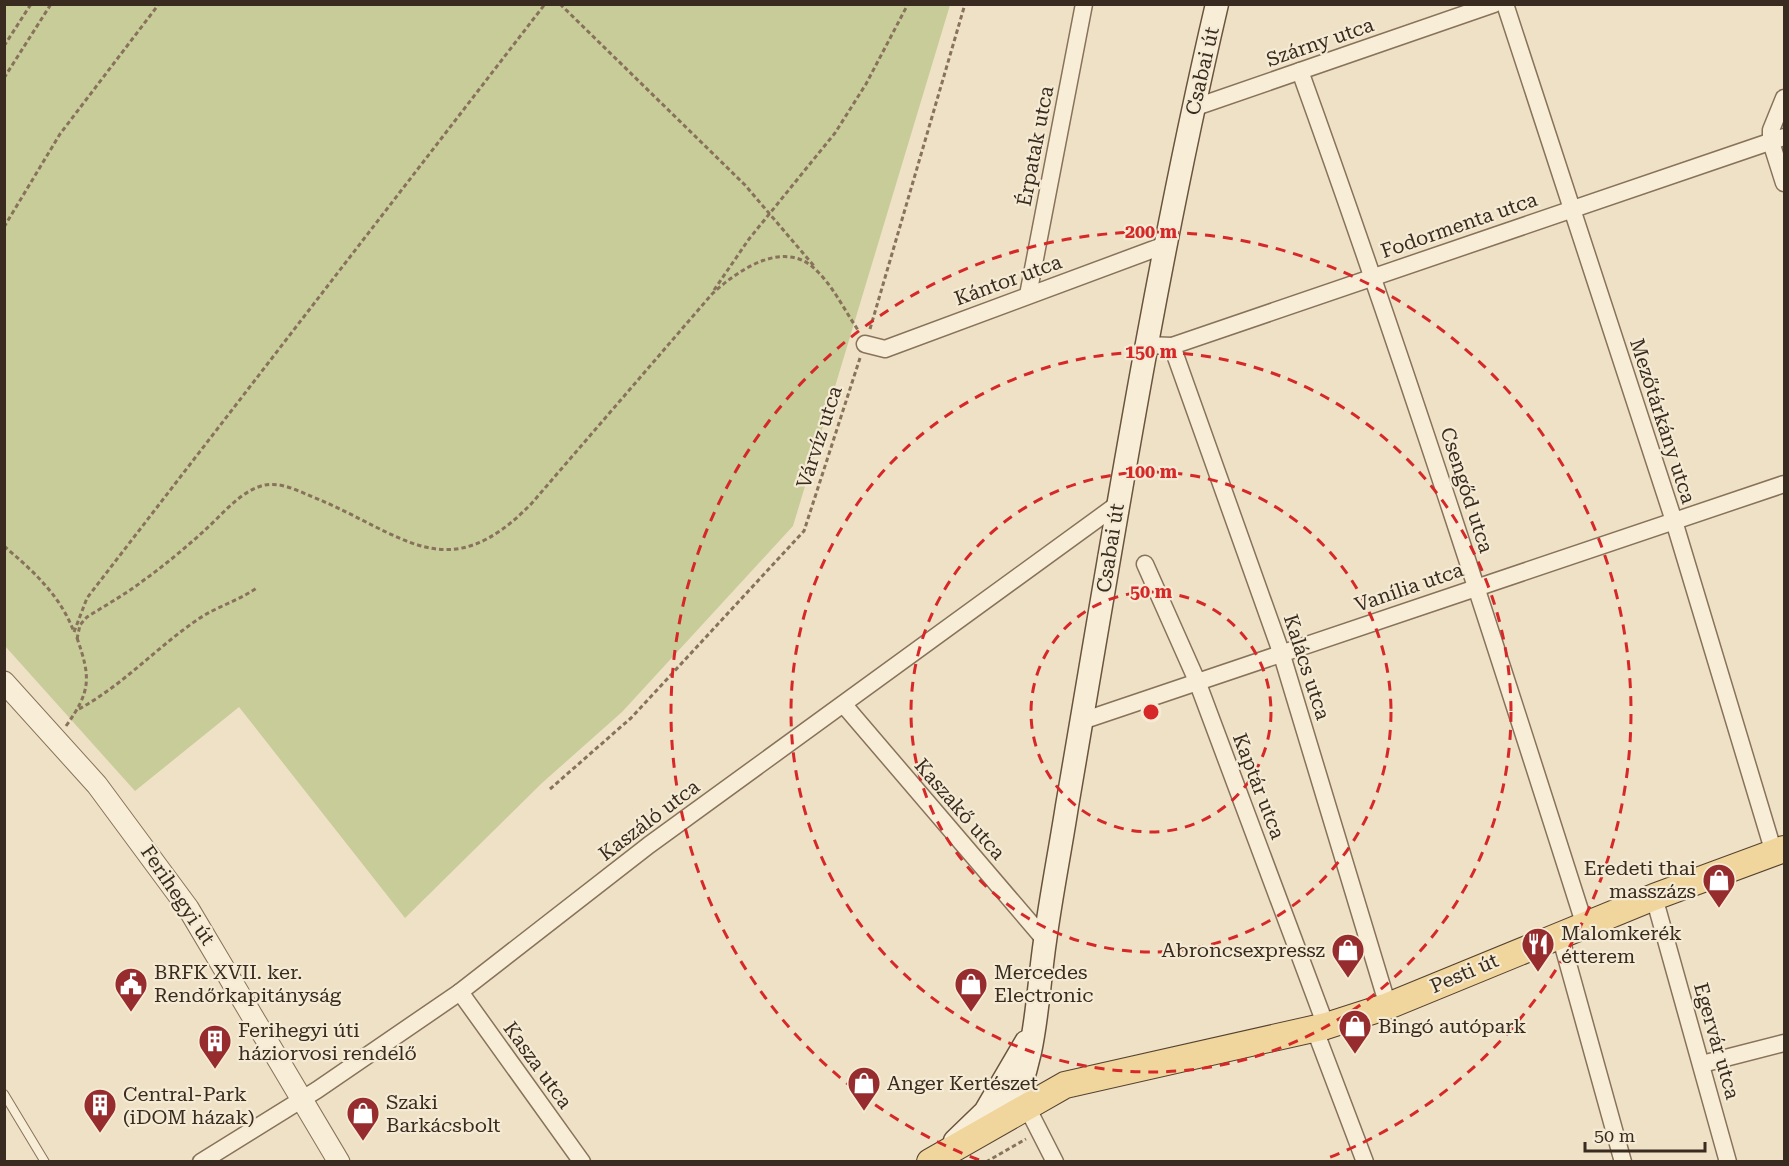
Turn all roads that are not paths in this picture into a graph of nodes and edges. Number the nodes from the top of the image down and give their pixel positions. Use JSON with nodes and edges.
{"nodes":[{"id":1,"x":1084,"y":4,"type":"edge"},
{"id":2,"x":1217,"y":4,"type":"edge"},
{"id":3,"x":1494,"y":4,"type":"edge"},
{"id":4,"x":1504,"y":4,"type":"edge"},
{"id":5,"x":1300,"y":71,"type":"junction"},
{"id":6,"x":1785,"y":98,"type":"edge"},
{"id":7,"x":1193,"y":108,"type":"junction"},
{"id":8,"x":1778,"y":139,"type":"edge"},
{"id":9,"x":1785,"y":183,"type":"edge"},
{"id":10,"x":1570,"y":209,"type":"junction"},
{"id":11,"x":1165,"y":245,"type":"junction"},
{"id":12,"x":1374,"y":276,"type":"junction"},
{"id":13,"x":1028,"y":295,"type":"junction"},
{"id":14,"x":865,"y":342,"type":"road end"},
{"id":15,"x":1146,"y":345,"type":"junction"},
{"id":16,"x":1172,"y":346,"type":"junction"},
{"id":17,"x":1785,"y":484,"type":"edge"},
{"id":18,"x":1118,"y":504,"type":"junction"},
{"id":19,"x":1674,"y":521,"type":"junction"},
{"id":20,"x":1145,"y":564,"type":"dead end"},
{"id":21,"x":1477,"y":587,"type":"junction"},
{"id":22,"x":1281,"y":652,"type":"junction"},
{"id":23,"x":1197,"y":681,"type":"junction"},
{"id":24,"x":4,"y":682,"type":"edge"},
{"id":25,"x":844,"y":705,"type":"junction"},
{"id":26,"x":1082,"y":721,"type":"junction"},
{"id":27,"x":1779,"y":851,"type":"edge"},
{"id":28,"x":1654,"y":897,"type":"junction"},
{"id":29,"x":1585,"y":926,"type":"junction"},
{"id":30,"x":1560,"y":935,"type":"junction"},
{"id":31,"x":1045,"y":940,"type":"junction"},
{"id":32,"x":460,"y":992,"type":"junction"},
{"id":33,"x":1388,"y":1006,"type":"junction"},
{"id":34,"x":1036,"y":1025,"type":"junction"},
{"id":35,"x":1320,"y":1028,"type":"junction"},
{"id":36,"x":1785,"y":1043,"type":"edge"},
{"id":37,"x":1702,"y":1064,"type":"junction"},
{"id":38,"x":1136,"y":1069,"type":"junction"},
{"id":39,"x":1027,"y":1074,"type":"junction"},
{"id":40,"x":1047,"y":1093,"type":"junction"},
{"id":41,"x":4,"y":1094,"type":"edge"},
{"id":42,"x":303,"y":1098,"type":"junction"},
{"id":43,"x":1025,"y":1121,"type":"junction"},
{"id":44,"x":936,"y":1158,"type":"edge"},
{"id":45,"x":45,"y":1161,"type":"edge"},
{"id":46,"x":201,"y":1161,"type":"edge"},
{"id":47,"x":339,"y":1161,"type":"edge"},
{"id":48,"x":582,"y":1161,"type":"edge"},
{"id":49,"x":1055,"y":1161,"type":"edge"},
{"id":50,"x":1365,"y":1161,"type":"edge"},
{"id":51,"x":1623,"y":1161,"type":"edge"},
{"id":52,"x":1728,"y":1161,"type":"edge"}],
"edges":[{"from":1,"to":13,"type":"street","name":"Érpatak utca"},
{"from":2,"to":7,"type":"main road","name":"Csabai út"},
{"from":3,"to":5,"type":"street","name":"Szárny utca"},
{"from":4,"to":10,"type":"street","name":"Mezőtárkány utca"},
{"from":5,"to":7,"type":"street","name":"Szárny utca"},
{"from":5,"to":12,"type":"street","name":"Csengőd utca"},
{"from":6,"to":8,"type":"street"},
{"from":7,"to":11,"type":"main road","name":"Csabai út"},
{"from":8,"to":9,"type":"street"},
{"from":8,"to":10,"type":"street","name":"Fodormenta utca"},
{"from":10,"to":12,"type":"street","name":"Fodormenta utca"},
{"from":10,"to":19,"type":"street","name":"Mezőtárkány utca"},
{"from":11,"to":13,"type":"street","name":"Kántor utca"},
{"from":11,"to":15,"type":"main road","name":"Csabai út"},
{"from":12,"to":16,"type":"street","name":"Fodormenta utca"},
{"from":12,"to":21,"type":"street","name":"Csengőd utca"},
{"from":13,"to":14,"type":"street","name":"Kántor utca"},
{"from":15,"to":16,"type":"street","name":"Fodormenta utca"},
{"from":15,"to":18,"type":"main road","name":"Csabai út"},
{"from":16,"to":22,"type":"street","name":"Kalács utca"},
{"from":17,"to":19,"type":"street","name":"Vanília utca"},
{"from":18,"to":25,"type":"street","name":"Kaszáló utca"},
{"from":18,"to":26,"type":"main road","name":"Csabai út"},
{"from":19,"to":21,"type":"street","name":"Vanília utca"},
{"from":19,"to":27,"type":"street","name":"Mezőtárkány utca"},
{"from":20,"to":23,"type":"street","name":"Kaptár utca"},
{"from":21,"to":22,"type":"street","name":"Vanília utca"},
{"from":21,"to":29,"type":"street","name":"Csengőd utca"},
{"from":22,"to":23,"type":"street","name":"Vanília utca"},
{"from":22,"to":33,"type":"street","name":"Kalács utca"},
{"from":23,"to":26,"type":"street","name":"Vanília utca"},
{"from":23,"to":35,"type":"street","name":"Kaptár utca"},
{"from":24,"to":42,"type":"street","name":"Ferihegyi út"},
{"from":25,"to":31,"type":"street","name":"Kaszakő utca"},
{"from":25,"to":32,"type":"street","name":"Kaszáló utca"},
{"from":26,"to":31,"type":"main road","name":"Csabai út"},
{"from":27,"to":28,"type":"main road","name":"Pesti út"},
{"from":28,"to":29,"type":"main road","name":"Pesti út"},
{"from":28,"to":37,"type":"street","name":"Egervár utca"},
{"from":29,"to":30,"type":"main road","name":"Pesti út"},
{"from":30,"to":33,"type":"main road","name":"Pesti út"},
{"from":30,"to":51,"type":"street"},
{"from":31,"to":34,"type":"main road","name":"Csabai út"},
{"from":32,"to":42,"type":"street","name":"Kaszáló utca"},
{"from":32,"to":48,"type":"street","name":"Kasza utca"},
{"from":33,"to":35,"type":"main road","name":"Pesti út"},
{"from":34,"to":39,"type":"main road","name":"Csabai út"},
{"from":34,"to":44,"type":"main road","name":"Csabai út"},
{"from":35,"to":38,"type":"main road","name":"Pesti út"},
{"from":35,"to":50,"type":"street","name":"Kaptár utca"},
{"from":36,"to":37,"type":"street"},
{"from":37,"to":52,"type":"street","name":"Egervár utca"},
{"from":38,"to":40,"type":"main road","name":"Pesti út"},
{"from":38,"to":43,"type":"main road","name":"Pesti út"},
{"from":39,"to":40,"type":"main road"},
{"from":39,"to":43,"type":"main road","name":"Csabai út"},
{"from":40,"to":43,"type":"main road","name":"Pesti út"},
{"from":41,"to":45,"type":"lane"},
{"from":42,"to":46,"type":"street","name":"Kaszáló utca"},
{"from":42,"to":47,"type":"street","name":"Ferihegyi út"},
{"from":43,"to":44,"type":"main road","name":"Pesti út"},
{"from":43,"to":49,"type":"street"}]}
